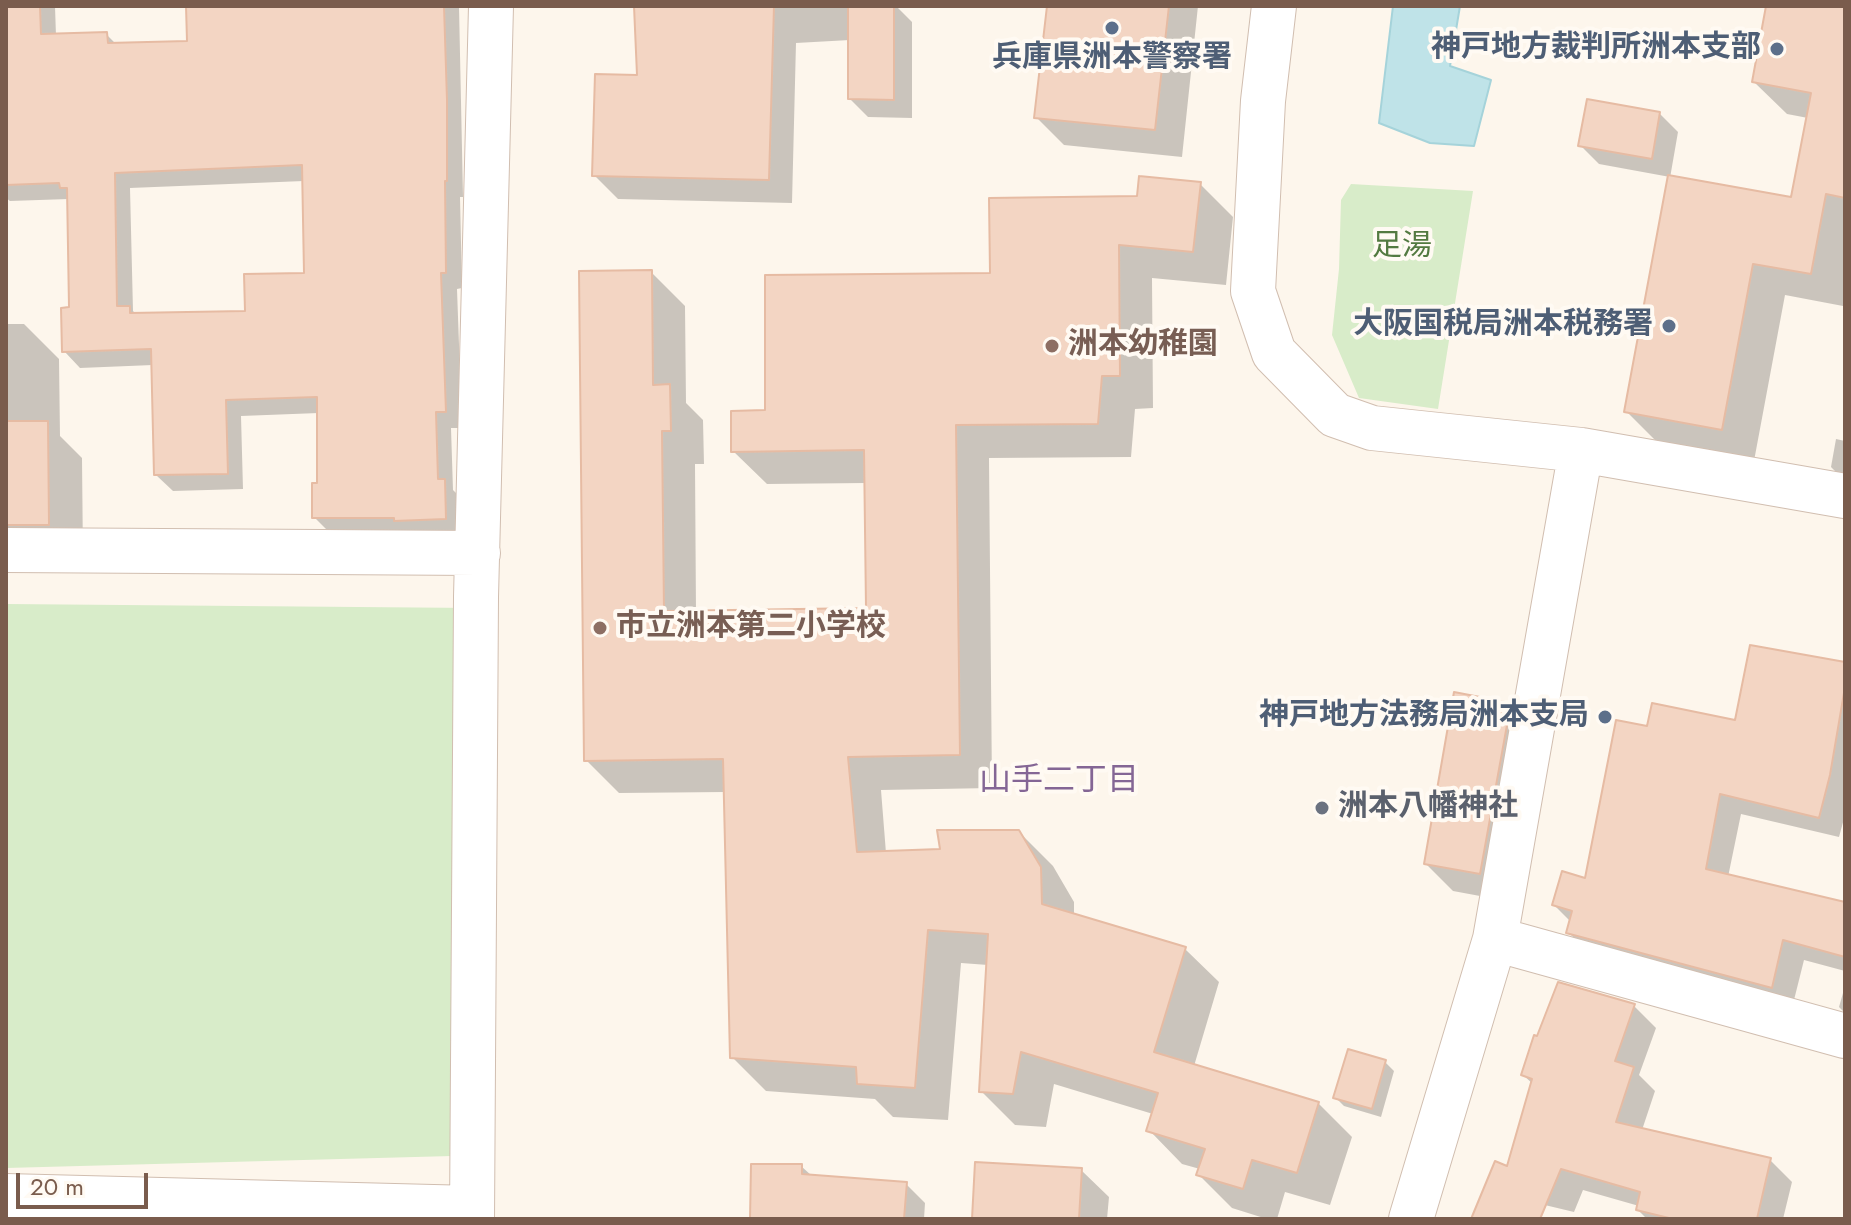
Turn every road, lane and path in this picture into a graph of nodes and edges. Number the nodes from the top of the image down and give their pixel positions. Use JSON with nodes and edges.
{"nodes":[{"id":1,"x":491,"y":6,"type":"edge"},
{"id":2,"x":1274,"y":6,"type":"edge"},
{"id":3,"x":1581,"y":450,"type":"junction"},
{"id":4,"x":1845,"y":496,"type":"edge"},
{"id":5,"x":6,"y":550,"type":"edge"},
{"id":6,"x":478,"y":553,"type":"junction"},
{"id":7,"x":1495,"y":939,"type":"junction"},
{"id":8,"x":1845,"y":1036,"type":"edge"},
{"id":9,"x":6,"y":1196,"type":"edge"},
{"id":10,"x":472,"y":1213,"type":"edge"},
{"id":11,"x":1411,"y":1219,"type":"edge"}],
"edges":[{"from":1,"to":6,"type":"street"},
{"from":2,"to":3,"type":"street"},
{"from":3,"to":4,"type":"street"},
{"from":3,"to":7,"type":"street"},
{"from":5,"to":6,"type":"street"},
{"from":6,"to":10,"type":"street"},
{"from":7,"to":8,"type":"street"},
{"from":7,"to":11,"type":"street"},
{"from":9,"to":10,"type":"street"}]}
